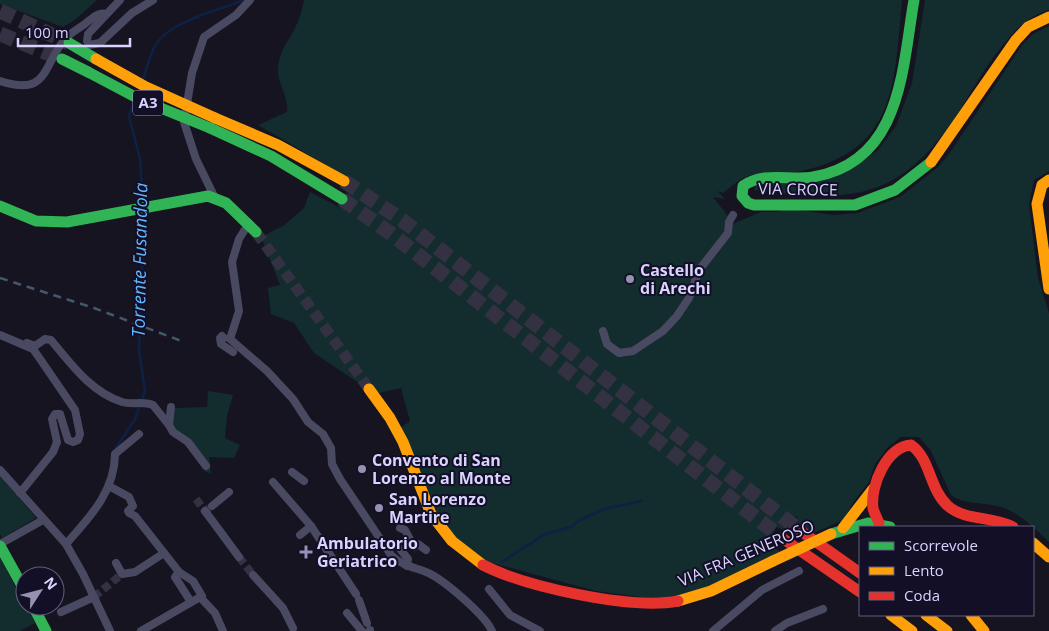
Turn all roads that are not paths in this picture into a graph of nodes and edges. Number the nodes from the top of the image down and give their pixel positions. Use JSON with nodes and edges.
{"nodes":[{"id":1,"x":120,"y":0,"type":"edge"},
{"id":2,"x":154,"y":0,"type":"edge"},
{"id":3,"x":250,"y":0,"type":"edge"},
{"id":4,"x":914,"y":0,"type":"edge"},
{"id":5,"x":106,"y":14,"type":"junction"},
{"id":6,"x":1049,"y":17,"type":"edge"},
{"id":7,"x":69,"y":44,"type":"tunnel mouth"},
{"id":8,"x":62,"y":59,"type":"tunnel mouth"},
{"id":9,"x":0,"y":81,"type":"edge"},
{"id":10,"x":212,"y":123,"type":"junction"},
{"id":11,"x":1049,"y":180,"type":"edge"},
{"id":12,"x":344,"y":181,"type":"tunnel mouth"},
{"id":13,"x":215,"y":198,"type":"junction"},
{"id":14,"x":342,"y":199,"type":"tunnel mouth"},
{"id":15,"x":0,"y":206,"type":"edge"},
{"id":16,"x":733,"y":215,"type":"dead end"},
{"id":17,"x":252,"y":227,"type":"joint"},
{"id":18,"x":1049,"y":289,"type":"edge"},
{"id":19,"x":603,"y":331,"type":"dead end"},
{"id":20,"x":0,"y":333,"type":"edge"},
{"id":21,"x":224,"y":338,"type":"dead end"},
{"id":22,"x":233,"y":352,"type":"dead end"},
{"id":23,"x":369,"y":389,"type":"tunnel mouth"},
{"id":24,"x":171,"y":407,"type":"dead end"},
{"id":25,"x":169,"y":425,"type":"junction"},
{"id":26,"x":139,"y":434,"type":"dead end"},
{"id":27,"x":206,"y":466,"type":"dead end"},
{"id":28,"x":0,"y":470,"type":"edge"},
{"id":29,"x":295,"y":472,"type":"dead end"},
{"id":30,"x":304,"y":481,"type":"dead end"},
{"id":31,"x":273,"y":482,"type":"dead end"},
{"id":32,"x":876,"y":483,"type":"junction"},
{"id":33,"x":109,"y":486,"type":"junction"},
{"id":34,"x":229,"y":492,"type":"dead end"},
{"id":35,"x":20,"y":493,"type":"junction"},
{"id":36,"x":43,"y":520,"type":"junction"},
{"id":37,"x":885,"y":525,"type":"edge"},
{"id":38,"x":312,"y":526,"type":"junction"},
{"id":39,"x":1011,"y":526,"type":"edge"},
{"id":40,"x":400,"y":528,"type":"dead end"},
{"id":41,"x":798,"y":529,"type":"tunnel mouth"},
{"id":42,"x":843,"y":529,"type":"junction"},
{"id":43,"x":300,"y":534,"type":"dead end"},
{"id":44,"x":782,"y":538,"type":"tunnel mouth"},
{"id":45,"x":64,"y":542,"type":"junction"},
{"id":46,"x":1034,"y":544,"type":"edge"},
{"id":47,"x":0,"y":545,"type":"edge"},
{"id":48,"x":400,"y":549,"type":"dead end"},
{"id":49,"x":426,"y":550,"type":"dead end"},
{"id":50,"x":164,"y":552,"type":"junction"},
{"id":51,"x":239,"y":557,"type":"tunnel mouth"},
{"id":52,"x":1049,"y":557,"type":"edge"},
{"id":53,"x":116,"y":563,"type":"dead end"},
{"id":54,"x":407,"y":566,"type":"junction"},
{"id":55,"x":799,"y":571,"type":"dead end"},
{"id":56,"x":179,"y":572,"type":"junction"},
{"id":57,"x":859,"y":572,"type":"edge"},
{"id":58,"x":15,"y":573,"type":"edge"},
{"id":59,"x":252,"y":575,"type":"tunnel mouth"},
{"id":60,"x":489,"y":589,"type":"dead end"},
{"id":61,"x":859,"y":591,"type":"edge"},
{"id":62,"x":94,"y":596,"type":"junction"},
{"id":63,"x":201,"y":596,"type":"junction"},
{"id":64,"x":189,"y":599,"type":"junction"},
{"id":65,"x":824,"y":609,"type":"dead end"},
{"id":66,"x":65,"y":610,"type":"edge"},
{"id":67,"x":347,"y":613,"type":"dead end"},
{"id":68,"x":38,"y":616,"type":"edge"},
{"id":69,"x":892,"y":616,"type":"edge"},
{"id":70,"x":917,"y":616,"type":"edge"},
{"id":71,"x":927,"y":616,"type":"edge"},
{"id":72,"x":972,"y":616,"type":"edge"},
{"id":73,"x":293,"y":628,"type":"dead end"},
{"id":74,"x":369,"y":628,"type":"edge"},
{"id":75,"x":46,"y":631,"type":"edge"},
{"id":76,"x":110,"y":631,"type":"edge"},
{"id":77,"x":141,"y":631,"type":"edge"},
{"id":78,"x":224,"y":631,"type":"edge"},
{"id":79,"x":362,"y":631,"type":"edge"},
{"id":80,"x":492,"y":631,"type":"edge"},
{"id":81,"x":540,"y":631,"type":"edge"},
{"id":82,"x":713,"y":631,"type":"edge"},
{"id":83,"x":775,"y":631,"type":"edge"},
{"id":84,"x":912,"y":631,"type":"edge"},
{"id":85,"x":935,"y":631,"type":"edge"},
{"id":86,"x":947,"y":631,"type":"edge"},
{"id":87,"x":984,"y":631,"type":"edge"}],
"edges":[{"from":1,"to":5,"type":"street"},
{"from":2,"to":5,"type":"street"},
{"from":3,"to":13,"type":"street"},
{"from":4,"to":6,"type":"main road","name":"VIA CROCE"},
{"from":5,"to":9,"type":"street"},
{"from":7,"to":10,"type":"main road","number":"A3","bridge":true},
{"from":8,"to":10,"type":"main road","number":"A3","bridge":true},
{"from":10,"to":12,"type":"main road","number":"A3"},
{"from":10,"to":14,"type":"main road","number":"A3"},
{"from":11,"to":18,"type":"main road"},
{"from":13,"to":15,"type":"main road"},
{"from":13,"to":17,"type":"main road"},
{"from":16,"to":19,"type":"street"},
{"from":17,"to":54,"type":"street"},
{"from":20,"to":25,"type":"street"},
{"from":20,"to":35,"type":"street"},
{"from":21,"to":22,"type":"street"},
{"from":23,"to":42,"type":"main road","name":"VIA FRA GENEROSO","bridge":true},
{"from":24,"to":25,"type":"street"},
{"from":25,"to":27,"type":"street"},
{"from":26,"to":33,"type":"street"},
{"from":28,"to":35,"type":"street"},
{"from":29,"to":30,"type":"street"},
{"from":31,"to":38,"type":"street"},
{"from":32,"to":37,"type":"main road"},
{"from":32,"to":39,"type":"main road"},
{"from":32,"to":42,"type":"main road"},
{"from":33,"to":45,"type":"street"},
{"from":33,"to":50,"type":"street"},
{"from":34,"to":51,"type":"street"},
{"from":35,"to":36,"type":"street"},
{"from":36,"to":45,"type":"street"},
{"from":36,"to":47,"type":"street"},
{"from":37,"to":42,"type":"main road","name":"VIA FRA GENEROSO"},
{"from":38,"to":43,"type":"street"},
{"from":38,"to":74,"type":"street"},
{"from":40,"to":49,"type":"street"},
{"from":41,"to":57,"type":"main road"},
{"from":44,"to":61,"type":"main road"},
{"from":45,"to":62,"type":"street"},
{"from":46,"to":52,"type":"main road"},
{"from":47,"to":58,"type":"main road"},
{"from":48,"to":54,"type":"street"},
{"from":50,"to":53,"type":"street"},
{"from":50,"to":56,"type":"street"},
{"from":54,"to":80,"type":"street"},
{"from":55,"to":82,"type":"street"},
{"from":56,"to":63,"type":"street"},
{"from":56,"to":64,"type":"street"},
{"from":59,"to":73,"type":"street"},
{"from":60,"to":81,"type":"street"},
{"from":62,"to":66,"type":"street"},
{"from":62,"to":76,"type":"street"},
{"from":63,"to":64,"type":"street"},
{"from":63,"to":78,"type":"street"},
{"from":64,"to":77,"type":"street"},
{"from":65,"to":83,"type":"street"},
{"from":67,"to":79,"type":"street"},
{"from":68,"to":75,"type":"main road"},
{"from":69,"to":84,"type":"main road"},
{"from":70,"to":85,"type":"main road"},
{"from":71,"to":86,"type":"main road"},
{"from":72,"to":87,"type":"main road"}]}
